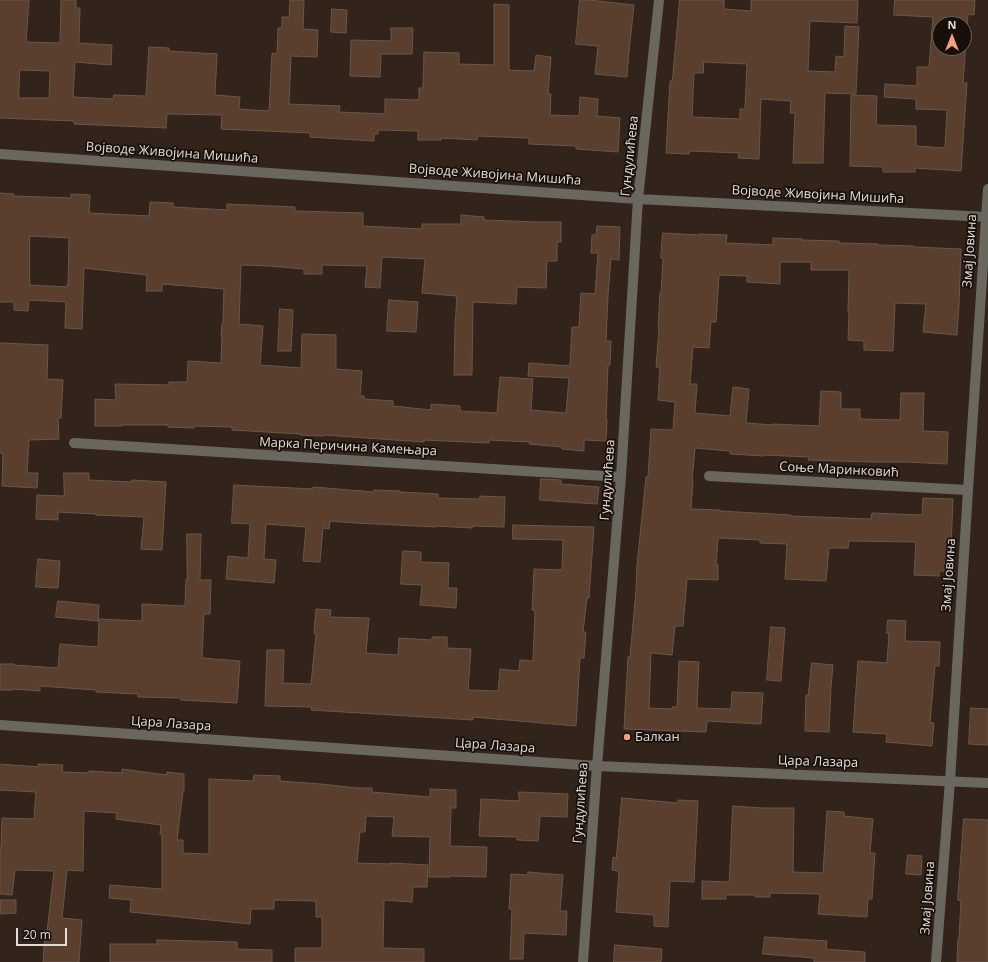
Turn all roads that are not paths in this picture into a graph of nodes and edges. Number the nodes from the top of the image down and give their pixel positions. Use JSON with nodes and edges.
{"nodes":[{"id":1,"x":659,"y":0,"type":"edge"},
{"id":2,"x":0,"y":154,"type":"edge"},
{"id":3,"x":988,"y":189,"type":"edge"},
{"id":4,"x":638,"y":198,"type":"junction"},
{"id":5,"x":987,"y":217,"type":"edge"},
{"id":6,"x":74,"y":443,"type":"dead end"},
{"id":7,"x":709,"y":476,"type":"dead end"},
{"id":8,"x":622,"y":477,"type":"junction"},
{"id":9,"x":968,"y":490,"type":"junction"},
{"id":10,"x":0,"y":725,"type":"edge"},
{"id":11,"x":597,"y":766,"type":"junction"},
{"id":12,"x":950,"y":781,"type":"junction"},
{"id":13,"x":988,"y":783,"type":"edge"},
{"id":14,"x":583,"y":962,"type":"edge"},
{"id":15,"x":936,"y":962,"type":"edge"}],
"edges":[{"from":1,"to":4,"type":"street","name":"Гундулићева"},
{"from":2,"to":4,"type":"street","name":"Војводе Живојина Мишића"},
{"from":3,"to":5,"type":"street","name":"Змај Јовина"},
{"from":4,"to":5,"type":"street","name":"Војводе Живојина Мишића"},
{"from":4,"to":8,"type":"street","name":"Гундулићева"},
{"from":5,"to":9,"type":"street","name":"Змај Јовина"},
{"from":6,"to":8,"type":"street","name":"Марка Перичина Камењара"},
{"from":7,"to":9,"type":"street","name":"Соње Маринковић"},
{"from":8,"to":11,"type":"street","name":"Гундулићева"},
{"from":9,"to":12,"type":"street","name":"Змај Јовина"},
{"from":10,"to":11,"type":"street","name":"Цара Лазара"},
{"from":11,"to":12,"type":"street","name":"Цара Лазара"},
{"from":11,"to":14,"type":"street","name":"Гундулићева"},
{"from":12,"to":13,"type":"street","name":"Цара Лазара"},
{"from":12,"to":15,"type":"street","name":"Змај Јовина"}]}
